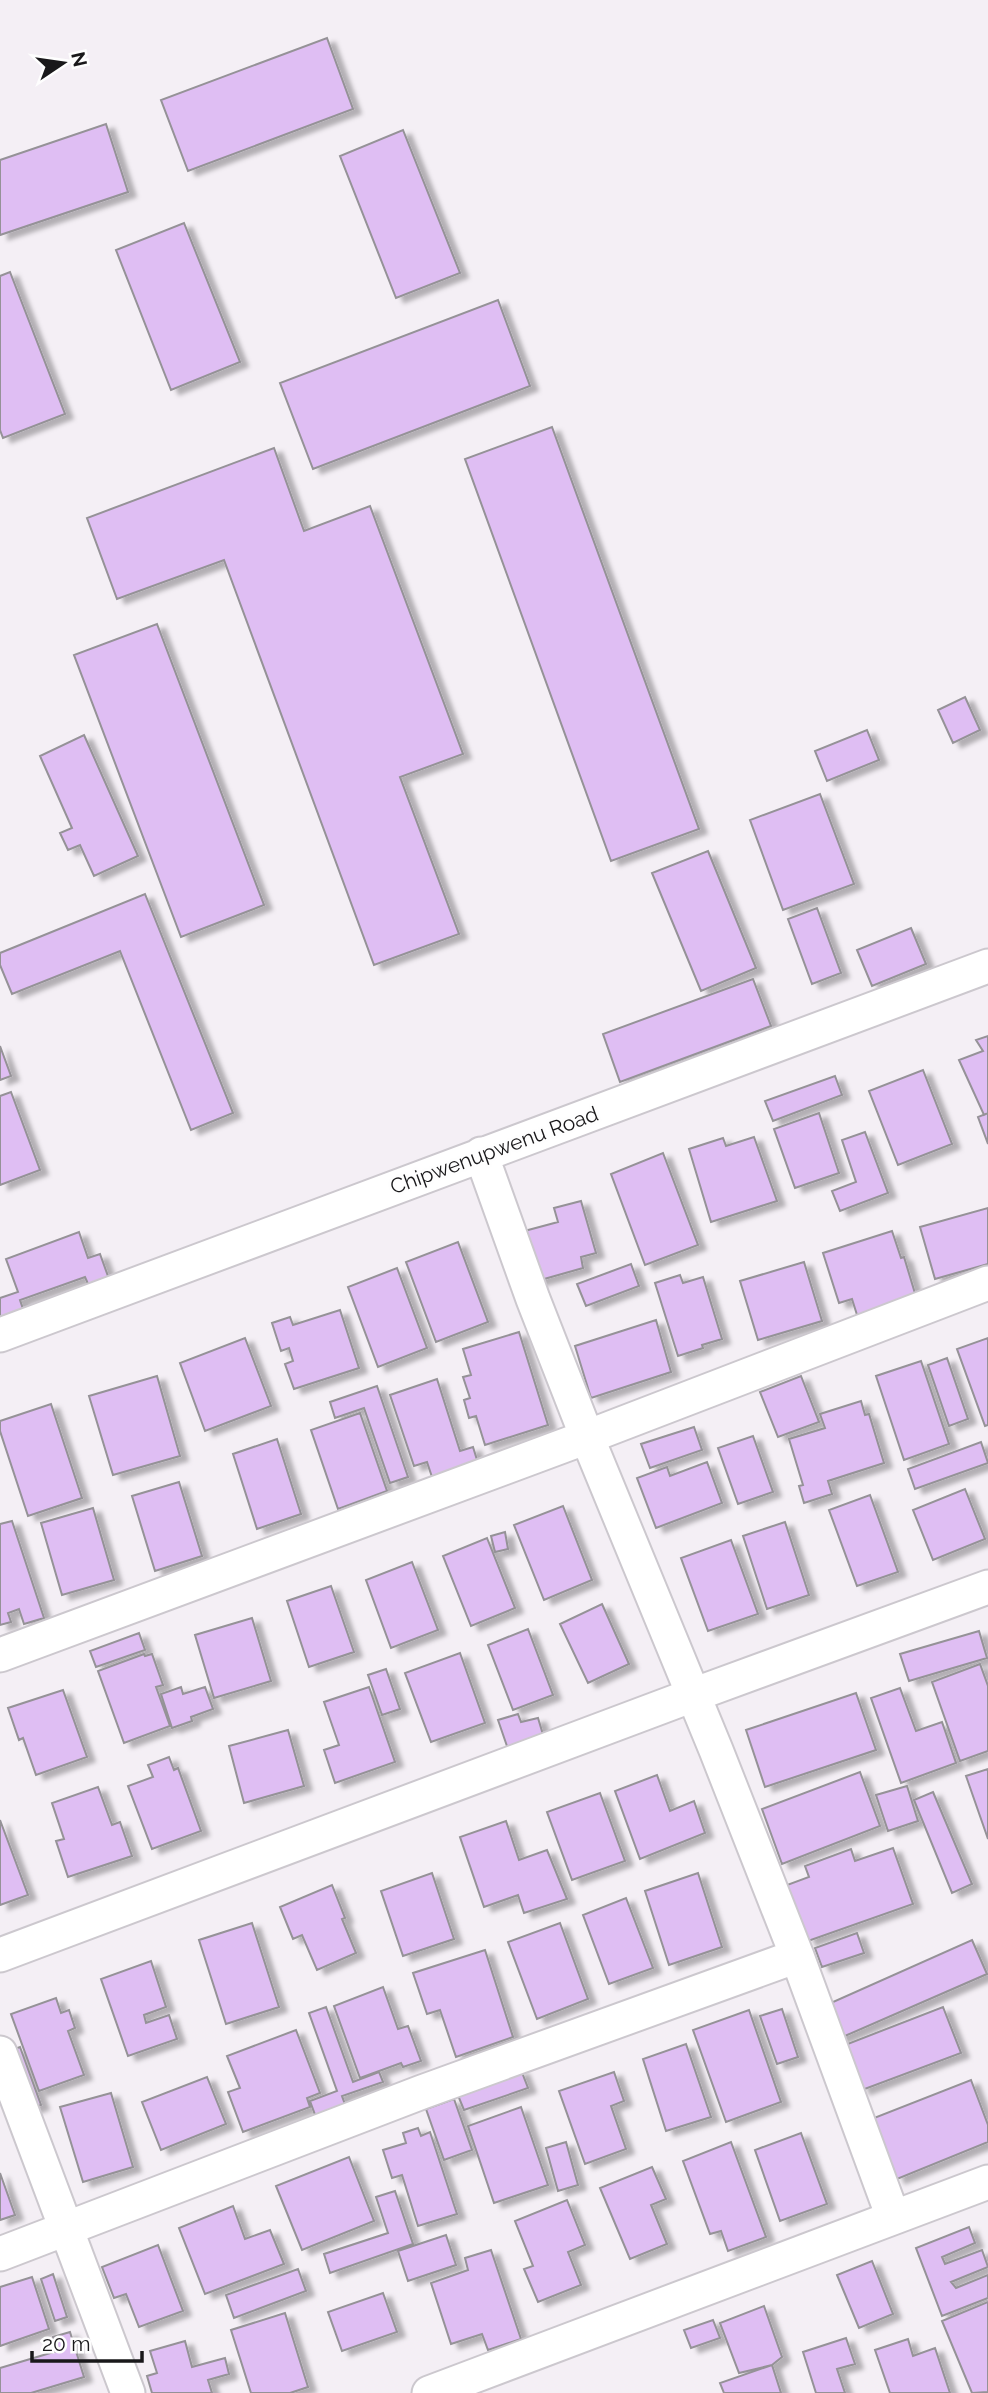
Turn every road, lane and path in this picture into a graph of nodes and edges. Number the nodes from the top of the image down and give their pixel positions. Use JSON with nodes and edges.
{"nodes":[{"id":1,"x":988,"y":966,"type":"edge"},
{"id":2,"x":481,"y":1154,"type":"junction"},
{"id":3,"x":988,"y":1283,"type":"edge"},
{"id":4,"x":0,"y":1335,"type":"edge"},
{"id":5,"x":587,"y":1437,"type":"junction"},
{"id":6,"x":988,"y":1587,"type":"edge"},
{"id":7,"x":0,"y":1655,"type":"edge"},
{"id":8,"x":694,"y":1695,"type":"junction"},
{"id":9,"x":0,"y":1955,"type":"edge"},
{"id":10,"x":797,"y":1956,"type":"junction"},
{"id":11,"x":0,"y":2053,"type":"edge"},
{"id":12,"x":988,"y":2182,"type":"edge"},
{"id":13,"x":893,"y":2217,"type":"junction"},
{"id":14,"x":66,"y":2229,"type":"junction"},
{"id":15,"x":0,"y":2254,"type":"edge"},
{"id":16,"x":128,"y":2393,"type":"edge"},
{"id":17,"x":429,"y":2393,"type":"edge"}],
"edges":[{"from":1,"to":2,"type":"street","name":"Chipwenupwenu Road"},
{"from":2,"to":4,"type":"street","name":"Chipwenupwenu Road"},
{"from":2,"to":5,"type":"street"},
{"from":3,"to":5,"type":"street"},
{"from":5,"to":7,"type":"street"},
{"from":5,"to":8,"type":"street"},
{"from":6,"to":8,"type":"street"},
{"from":8,"to":9,"type":"street"},
{"from":8,"to":10,"type":"street"},
{"from":10,"to":13,"type":"street"},
{"from":10,"to":14,"type":"street"},
{"from":11,"to":14,"type":"street"},
{"from":12,"to":13,"type":"street"},
{"from":13,"to":17,"type":"street"},
{"from":14,"to":15,"type":"street"},
{"from":14,"to":16,"type":"street"}]}
